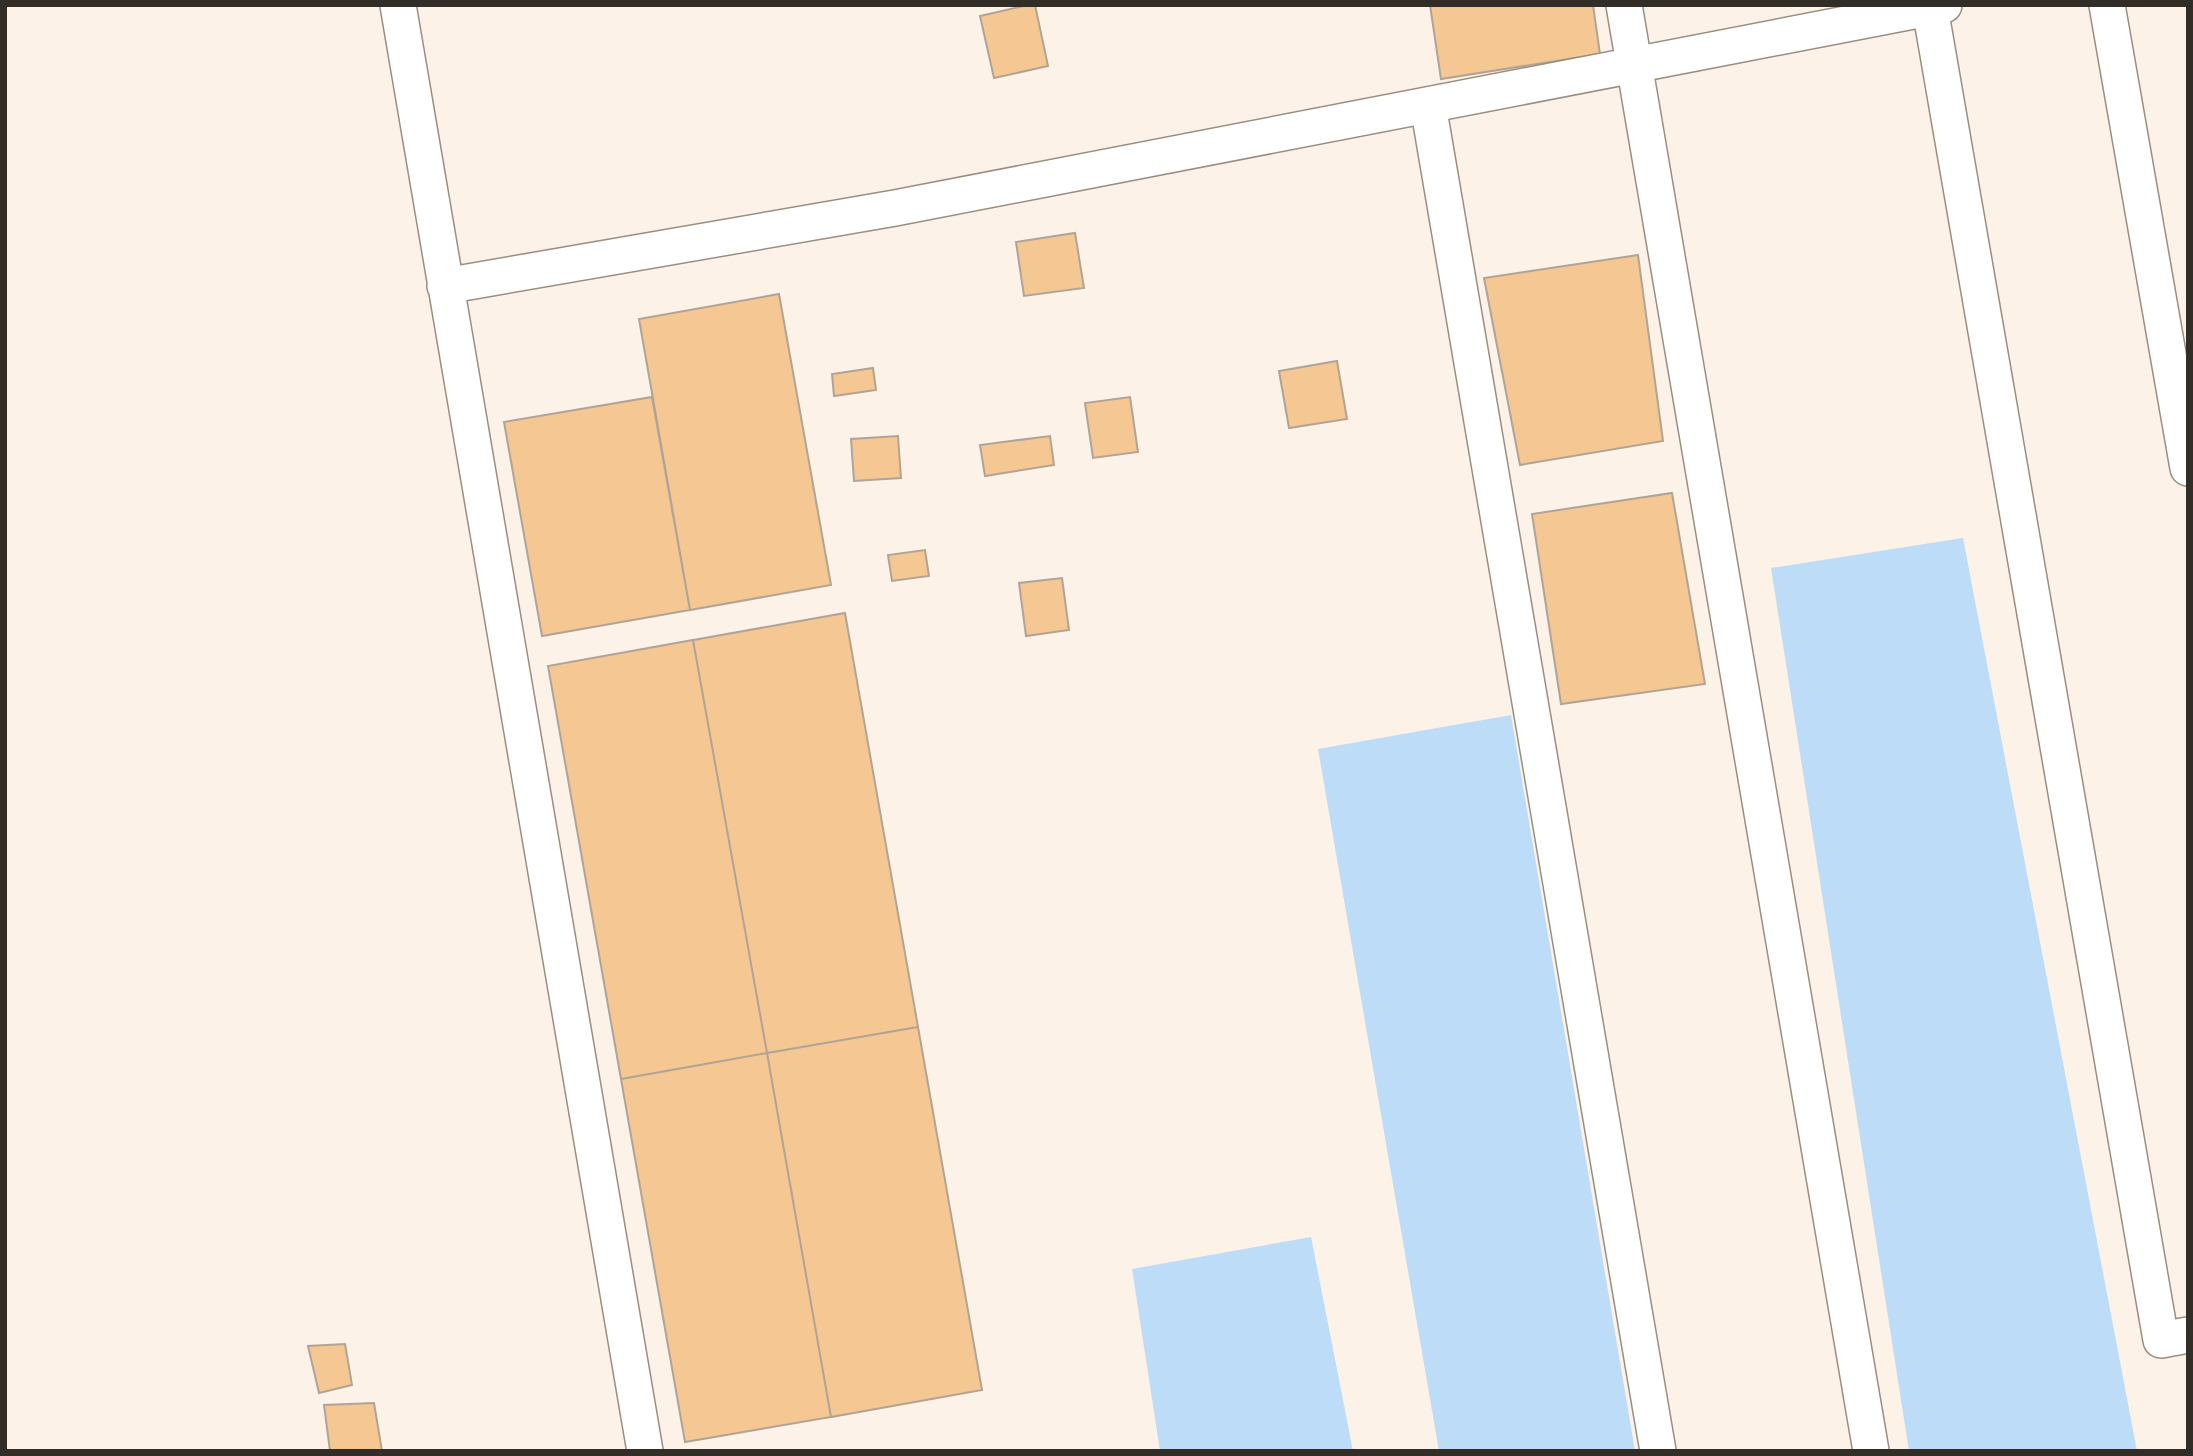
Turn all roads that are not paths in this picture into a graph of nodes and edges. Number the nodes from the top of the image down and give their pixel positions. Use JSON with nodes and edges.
{"nodes":[{"id":1,"x":398,"y":5,"type":"edge"},
{"id":2,"x":1623,"y":5,"type":"edge"},
{"id":3,"x":2107,"y":5,"type":"edge"},
{"id":4,"x":1937,"y":7,"type":"edge"},
{"id":5,"x":1634,"y":65,"type":"junction"},
{"id":6,"x":1428,"y":105,"type":"junction"},
{"id":7,"x":444,"y":286,"type":"junction"},
{"id":8,"x":2188,"y":468,"type":"edge"},
{"id":9,"x":2188,"y":1335,"type":"edge"},
{"id":10,"x":645,"y":1451,"type":"edge"},
{"id":11,"x":1658,"y":1451,"type":"edge"},
{"id":12,"x":1871,"y":1451,"type":"edge"}],
"edges":[{"from":1,"to":7,"type":"street"},
{"from":2,"to":5,"type":"street"},
{"from":3,"to":8,"type":"street"},
{"from":4,"to":5,"type":"street"},
{"from":4,"to":9,"type":"street"},
{"from":5,"to":6,"type":"street"},
{"from":5,"to":12,"type":"street"},
{"from":6,"to":7,"type":"street"},
{"from":6,"to":11,"type":"street"},
{"from":7,"to":10,"type":"street"}]}
